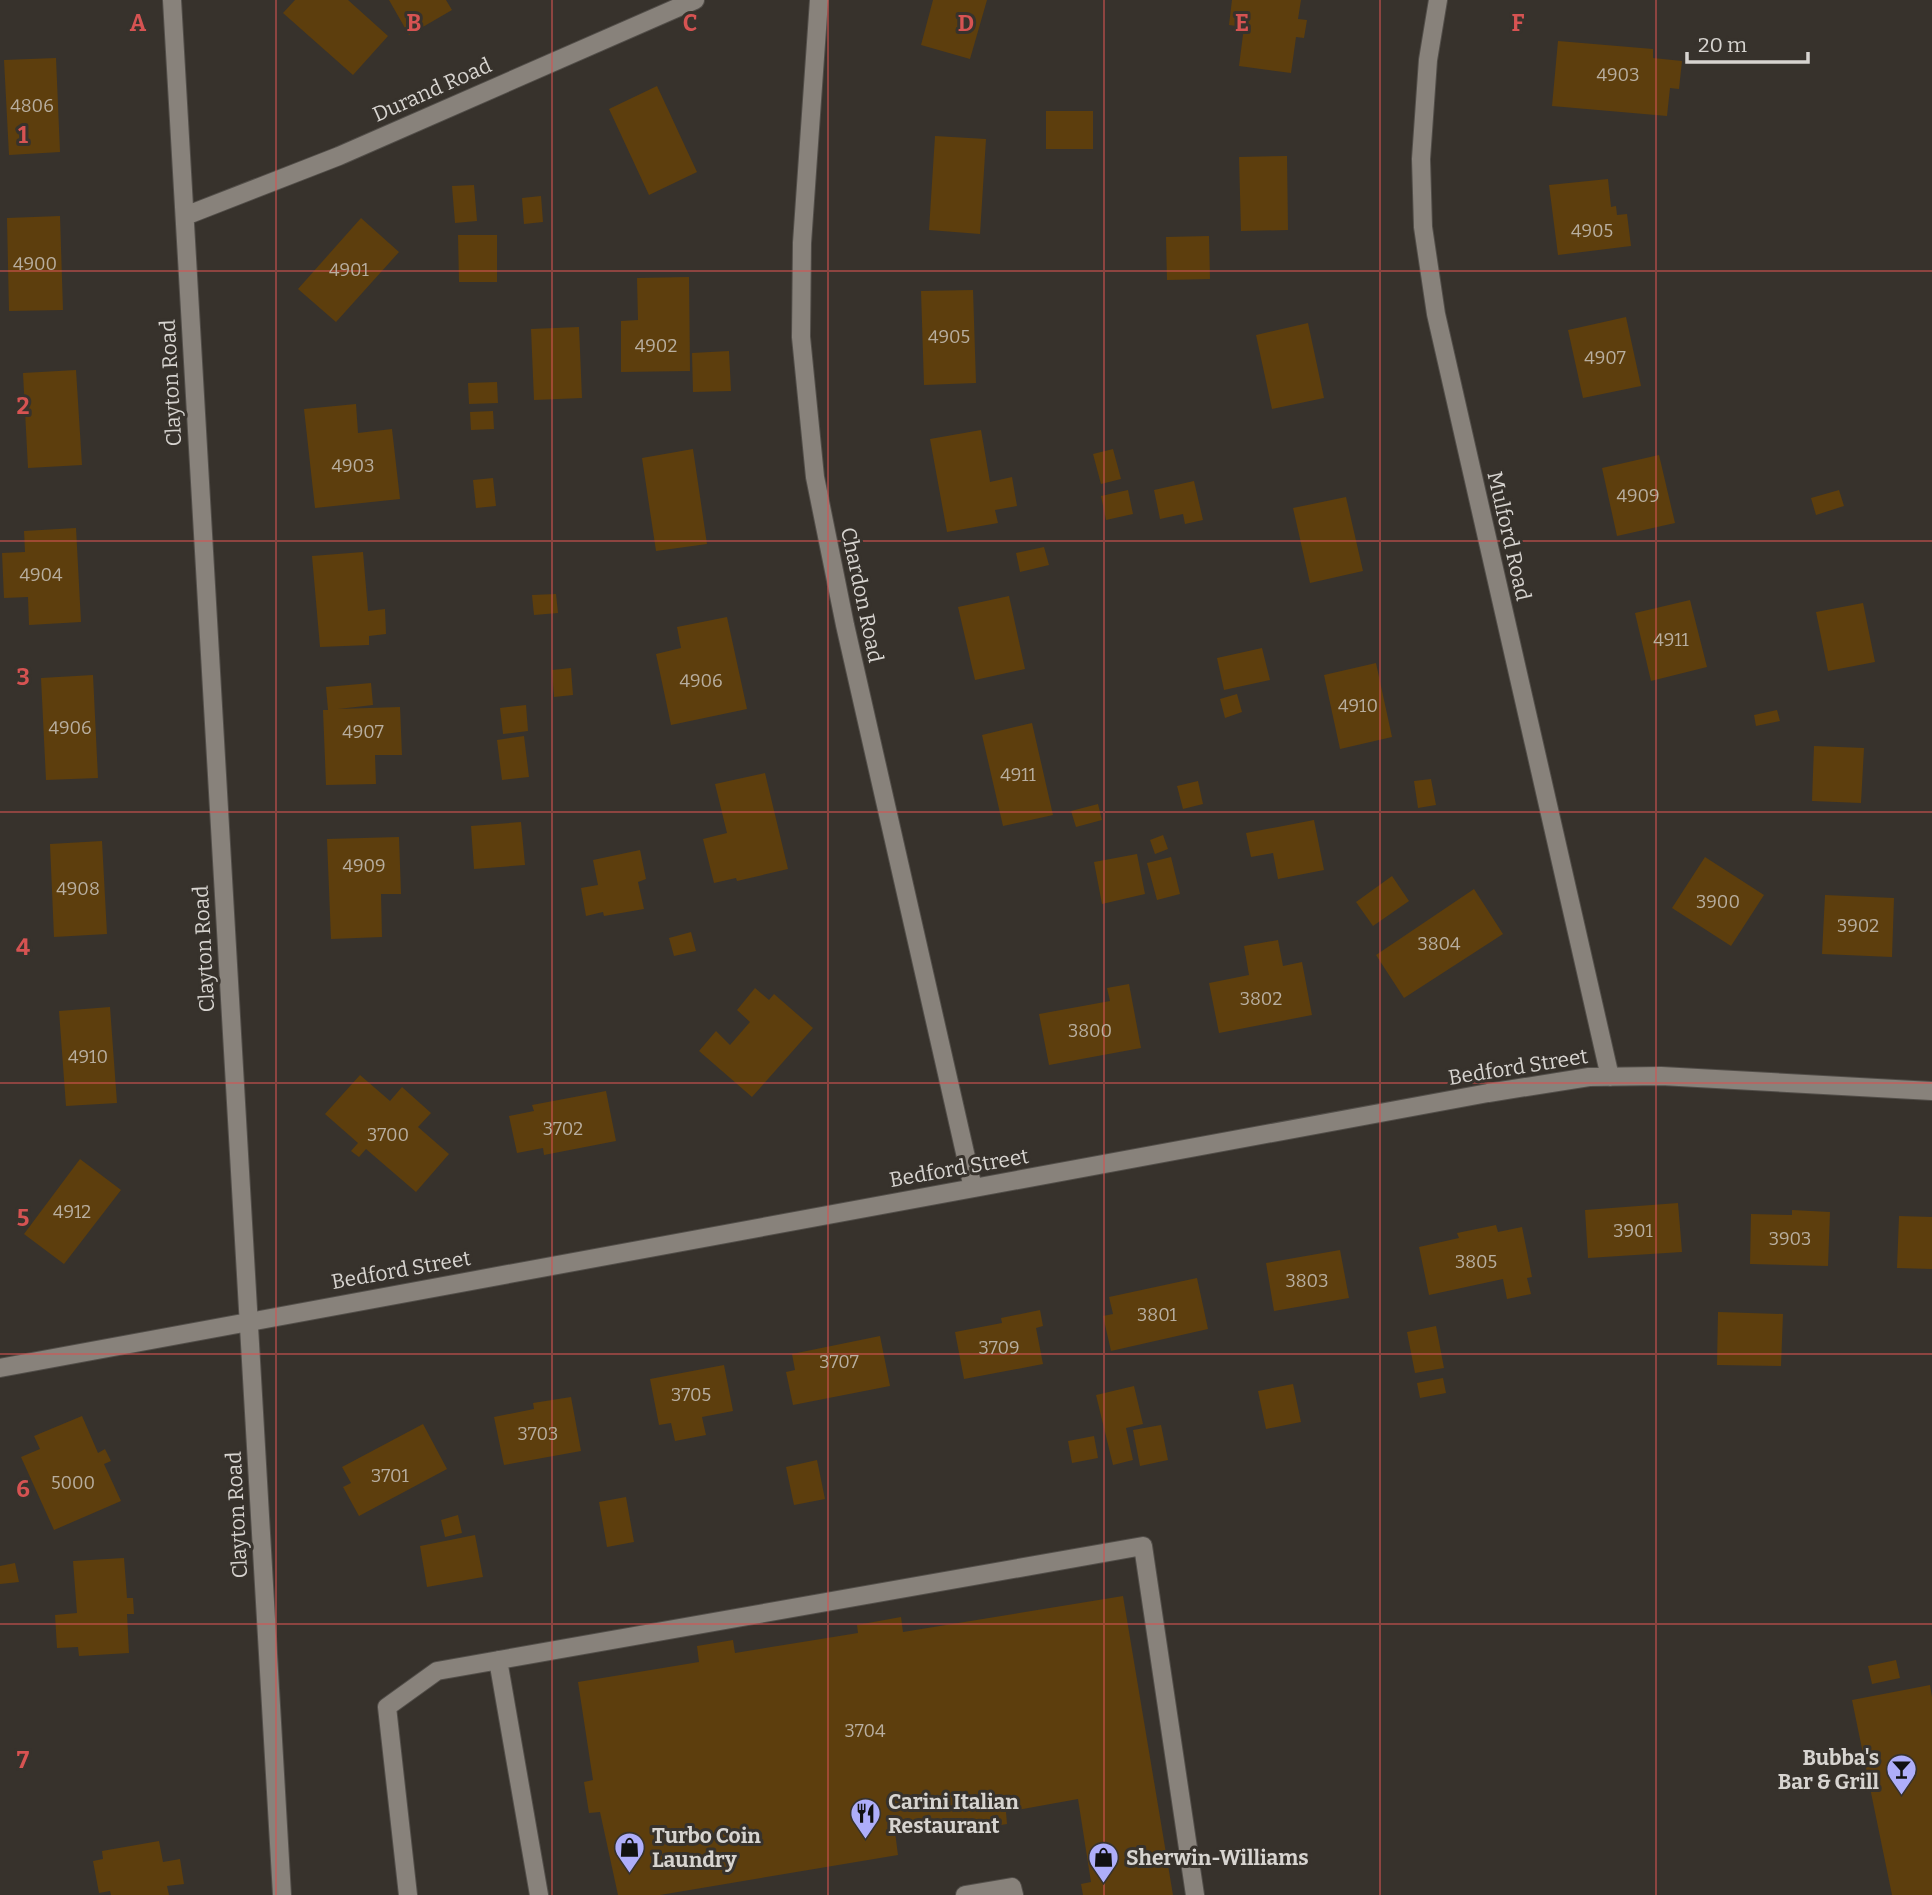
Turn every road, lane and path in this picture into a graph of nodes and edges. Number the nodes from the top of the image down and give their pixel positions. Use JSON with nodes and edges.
{"nodes":[{"id":1,"x":172,"y":0,"type":"edge"},
{"id":2,"x":695,"y":0,"type":"edge"},
{"id":3,"x":820,"y":0,"type":"edge"},
{"id":4,"x":1438,"y":0,"type":"edge"},
{"id":5,"x":185,"y":216,"type":"junction"},
{"id":6,"x":1610,"y":1077,"type":"junction"},
{"id":7,"x":1932,"y":1091,"type":"edge"},
{"id":8,"x":973,"y":1188,"type":"junction"},
{"id":9,"x":248,"y":1321,"type":"junction"},
{"id":10,"x":0,"y":1368,"type":"edge"},
{"id":11,"x":498,"y":1660,"type":"junction"},
{"id":12,"x":282,"y":1895,"type":"edge"},
{"id":13,"x":408,"y":1895,"type":"edge"},
{"id":14,"x":539,"y":1895,"type":"edge"},
{"id":15,"x":965,"y":1895,"type":"edge"},
{"id":16,"x":1014,"y":1895,"type":"edge"},
{"id":17,"x":1195,"y":1895,"type":"edge"}],
"edges":[{"from":1,"to":5,"type":"street","name":"Clayton Road"},
{"from":2,"to":5,"type":"street","name":"Durand Road"},
{"from":3,"to":8,"type":"street","name":"Chardon Road"},
{"from":4,"to":6,"type":"street","name":"Mulford Road"},
{"from":5,"to":9,"type":"street","name":"Clayton Road"},
{"from":6,"to":7,"type":"street","name":"Bedford Street"},
{"from":6,"to":8,"type":"street","name":"Bedford Street"},
{"from":8,"to":9,"type":"street","name":"Bedford Street"},
{"from":9,"to":10,"type":"street","name":"Bedford Street"},
{"from":9,"to":12,"type":"street","name":"Clayton Road"},
{"from":11,"to":13,"type":"street"},
{"from":11,"to":14,"type":"street"},
{"from":11,"to":17,"type":"street"},
{"from":15,"to":16,"type":"street"}]}
